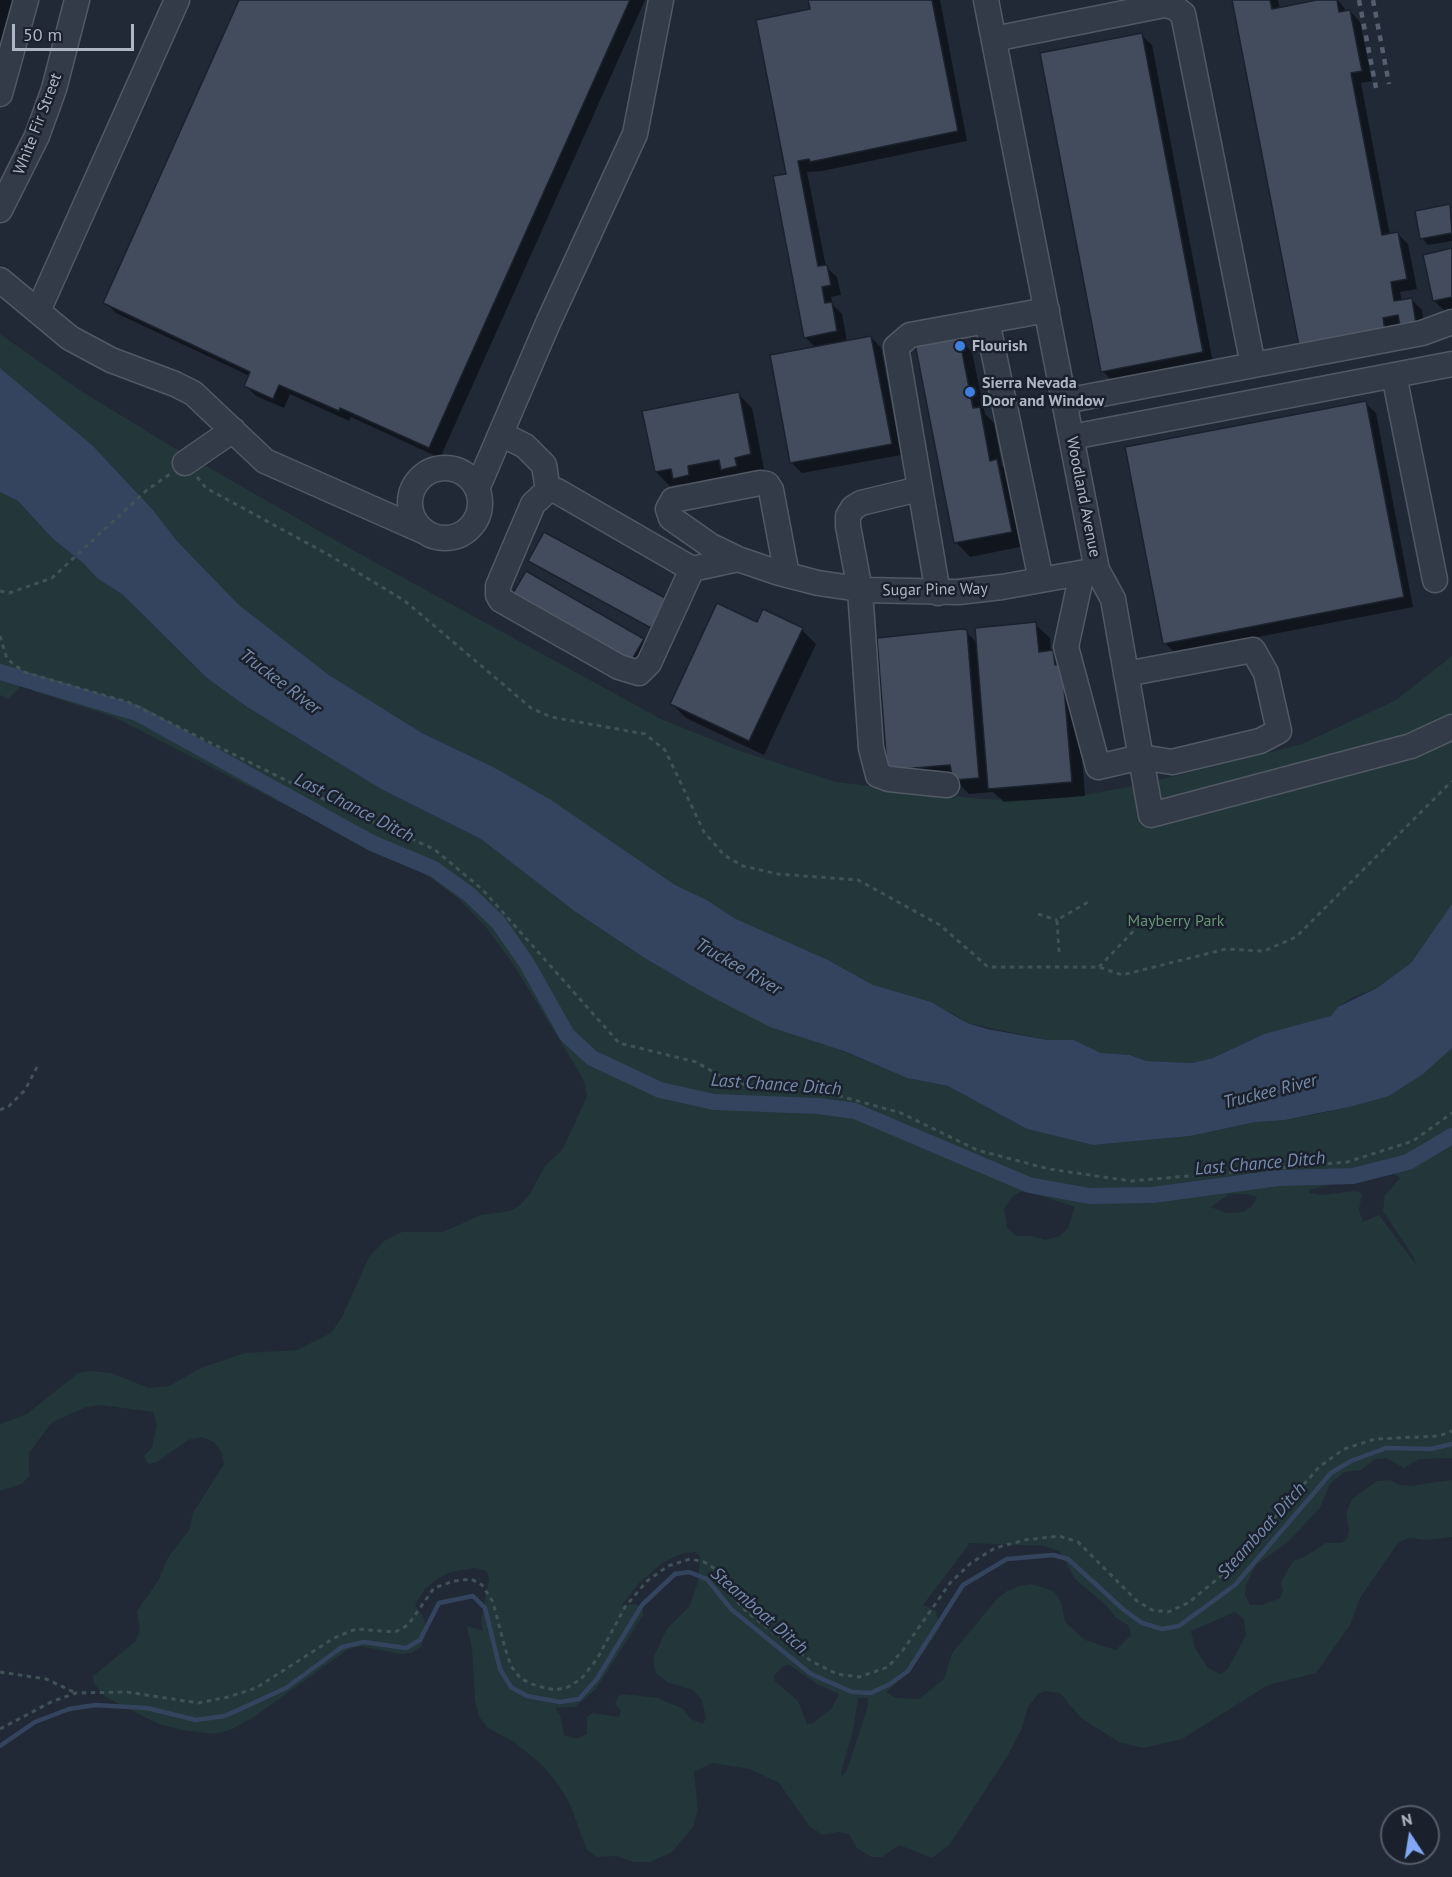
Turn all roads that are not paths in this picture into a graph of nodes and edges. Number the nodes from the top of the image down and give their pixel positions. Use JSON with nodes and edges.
{"nodes":[{"id":1,"x":26,"y":0,"type":"edge"},
{"id":2,"x":77,"y":0,"type":"edge"},
{"id":3,"x":177,"y":0,"type":"edge"},
{"id":4,"x":662,"y":0,"type":"edge"},
{"id":5,"x":986,"y":0,"type":"edge"},
{"id":6,"x":994,"y":39,"type":"junction"},
{"id":7,"x":0,"y":94,"type":"edge"},
{"id":8,"x":2,"y":200,"type":"edge"},
{"id":9,"x":0,"y":280,"type":"edge"},
{"id":10,"x":1047,"y":310,"type":"junction"},
{"id":11,"x":38,"y":311,"type":"junction"},
{"id":12,"x":987,"y":321,"type":"junction"},
{"id":13,"x":1452,"y":322,"type":"edge"},
{"id":14,"x":1452,"y":364,"type":"edge"},
{"id":15,"x":1253,"y":365,"type":"junction"},
{"id":16,"x":1394,"y":375,"type":"junction"},
{"id":17,"x":1065,"y":401,"type":"junction"},
{"id":18,"x":233,"y":430,"type":"junction"},
{"id":19,"x":501,"y":434,"type":"junction"},
{"id":20,"x":1072,"y":437,"type":"junction"},
{"id":21,"x":185,"y":463,"type":"road end"},
{"id":22,"x":477,"y":489,"type":"junction"},
{"id":23,"x":920,"y":489,"type":"junction"},
{"id":24,"x":548,"y":490,"type":"junction"},
{"id":25,"x":423,"y":531,"type":"junction"},
{"id":26,"x":738,"y":559,"type":"junction"},
{"id":27,"x":692,"y":568,"type":"junction"},
{"id":28,"x":1090,"y":571,"type":"junction"},
{"id":29,"x":788,"y":575,"type":"junction"},
{"id":30,"x":1041,"y":580,"type":"junction"},
{"id":31,"x":1436,"y":580,"type":"dead end"},
{"id":32,"x":860,"y":590,"type":"junction"},
{"id":33,"x":938,"y":593,"type":"junction"},
{"id":34,"x":1126,"y":674,"type":"junction"},
{"id":35,"x":1452,"y":726,"type":"edge"},
{"id":36,"x":1141,"y":757,"type":"junction"},
{"id":37,"x":946,"y":785,"type":"dead end"}],
"edges":[{"from":1,"to":7,"type":"street"},
{"from":2,"to":8,"type":"street","name":"White Fir Street"},
{"from":3,"to":11,"type":"street"},
{"from":4,"to":19,"type":"street"},
{"from":5,"to":6,"type":"street","name":"Woodland Avenue"},
{"from":6,"to":10,"type":"street","name":"Woodland Avenue"},
{"from":6,"to":15,"type":"street"},
{"from":9,"to":11,"type":"street"},
{"from":10,"to":12,"type":"street"},
{"from":10,"to":17,"type":"street","name":"Woodland Avenue"},
{"from":11,"to":18,"type":"street"},
{"from":12,"to":23,"type":"street"},
{"from":12,"to":30,"type":"street"},
{"from":13,"to":15,"type":"street"},
{"from":14,"to":16,"type":"street"},
{"from":15,"to":17,"type":"street"},
{"from":16,"to":20,"type":"street"},
{"from":16,"to":31,"type":"street"},
{"from":17,"to":20,"type":"street","name":"Woodland Avenue"},
{"from":18,"to":21,"type":"street"},
{"from":18,"to":25,"type":"street"},
{"from":19,"to":22,"type":"street"},
{"from":19,"to":24,"type":"street"},
{"from":20,"to":28,"type":"street","name":"Woodland Avenue"},
{"from":22,"to":25,"type":"street"},
{"from":22,"to":25,"type":"street"},
{"from":23,"to":32,"type":"street"},
{"from":23,"to":33,"type":"street"},
{"from":24,"to":27,"type":"street"},
{"from":24,"to":27,"type":"street"},
{"from":26,"to":27,"type":"street"},
{"from":26,"to":29,"type":"street","name":"Sugar Pine Way"},
{"from":26,"to":29,"type":"street","name":"Sugar Pine Way"},
{"from":28,"to":30,"type":"street","name":"Sugar Pine Way"},
{"from":28,"to":34,"type":"street","name":"Woodland Avenue"},
{"from":28,"to":36,"type":"street"},
{"from":29,"to":32,"type":"street","name":"Sugar Pine Way"},
{"from":30,"to":33,"type":"street","name":"Sugar Pine Way"},
{"from":32,"to":33,"type":"street","name":"Sugar Pine Way"},
{"from":32,"to":37,"type":"street"},
{"from":34,"to":36,"type":"street","name":"Woodland Avenue"},
{"from":34,"to":36,"type":"street"},
{"from":35,"to":36,"type":"street","name":"Woodland Avenue"}]}
